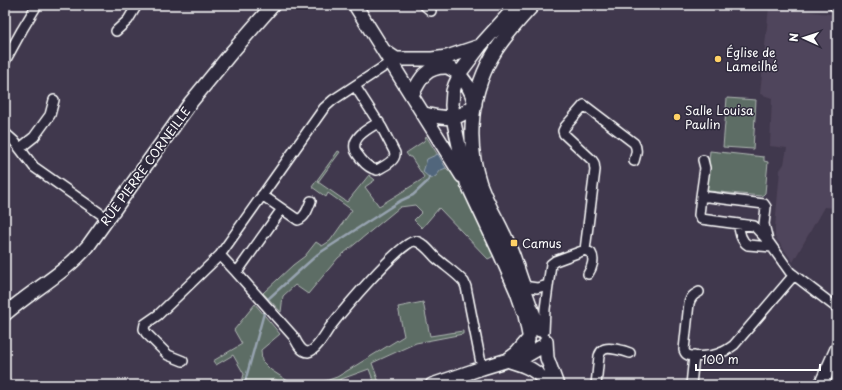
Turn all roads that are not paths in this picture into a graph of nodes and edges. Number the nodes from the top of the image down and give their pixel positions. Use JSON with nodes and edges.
{"nodes":[{"id":1,"x":37,"y":5,"type":"edge"},
{"id":2,"x":137,"y":5,"type":"edge"},
{"id":3,"x":273,"y":5,"type":"edge"},
{"id":4,"x":355,"y":5,"type":"edge"},
{"id":5,"x":517,"y":5,"type":"edge"},
{"id":6,"x":533,"y":5,"type":"edge"},
{"id":7,"x":833,"y":5,"type":"edge"},
{"id":8,"x":837,"y":6,"type":"edge"},
{"id":9,"x":116,"y":31,"type":"dead end"},
{"id":10,"x":480,"y":46,"type":"junction"},
{"id":11,"x":390,"y":57,"type":"junction"},
{"id":12,"x":5,"y":61,"type":"edge"},
{"id":13,"x":440,"y":63,"type":"junction"},
{"id":14,"x":459,"y":75,"type":"junction"},
{"id":15,"x":355,"y":86,"type":"junction"},
{"id":16,"x":412,"y":95,"type":"junction"},
{"id":17,"x":54,"y":100,"type":"dead end"},
{"id":18,"x":475,"y":104,"type":"junction"},
{"id":19,"x":423,"y":114,"type":"junction"},
{"id":20,"x":453,"y":118,"type":"junction"},
{"id":21,"x":379,"y":122,"type":"junction"},
{"id":22,"x":5,"y":133,"type":"edge"},
{"id":23,"x":20,"y":148,"type":"junction"},
{"id":24,"x":702,"y":160,"type":"dead end"},
{"id":25,"x":634,"y":161,"type":"dead end"},
{"id":26,"x":466,"y":183,"type":"junction"},
{"id":27,"x":262,"y":195,"type":"junction"},
{"id":28,"x":701,"y":196,"type":"junction"},
{"id":29,"x":311,"y":201,"type":"dead end"},
{"id":30,"x":282,"y":209,"type":"junction"},
{"id":31,"x":108,"y":219,"type":"junction"},
{"id":32,"x":739,"y":224,"type":"junction"},
{"id":33,"x":770,"y":244,"type":"junction"},
{"id":34,"x":585,"y":250,"type":"junction"},
{"id":35,"x":220,"y":255,"type":"junction"},
{"id":36,"x":236,"y":272,"type":"junction"},
{"id":37,"x":588,"y":274,"type":"dead end"},
{"id":38,"x":794,"y":275,"type":"junction"},
{"id":39,"x":548,"y":285,"type":"junction"},
{"id":40,"x":523,"y":286,"type":"junction"},
{"id":41,"x":699,"y":292,"type":"dead end"},
{"id":42,"x":837,"y":308,"type":"edge"},
{"id":43,"x":5,"y":314,"type":"edge"},
{"id":44,"x":536,"y":338,"type":"junction"},
{"id":45,"x":837,"y":350,"type":"edge"},
{"id":46,"x":630,"y":353,"type":"dead end"},
{"id":47,"x":694,"y":356,"type":"junction"},
{"id":48,"x":508,"y":360,"type":"junction"},
{"id":49,"x":183,"y":361,"type":"dead end"},
{"id":50,"x":482,"y":368,"type":"junction"},
{"id":51,"x":432,"y":385,"type":"edge"},
{"id":52,"x":551,"y":385,"type":"edge"},
{"id":53,"x":596,"y":385,"type":"edge"},
{"id":54,"x":691,"y":385,"type":"edge"},
{"id":55,"x":821,"y":385,"type":"edge"}],
"edges":[{"from":1,"to":12,"type":"street"},
{"from":2,"to":9,"type":"street"},
{"from":3,"to":31,"type":"street","name":"RUE PIERRE CORNEILLE"},
{"from":4,"to":11,"type":"street"},
{"from":5,"to":10,"type":"street"},
{"from":6,"to":18,"type":"street"},
{"from":7,"to":8,"type":"street"},
{"from":10,"to":13,"type":"street"},
{"from":10,"to":14,"type":"street"},
{"from":11,"to":13,"type":"street"},
{"from":11,"to":15,"type":"street"},
{"from":11,"to":16,"type":"street"},
{"from":13,"to":14,"type":"street"},
{"from":13,"to":16,"type":"street"},
{"from":14,"to":18,"type":"street"},
{"from":14,"to":20,"type":"street"},
{"from":15,"to":21,"type":"street"},
{"from":15,"to":27,"type":"street"},
{"from":16,"to":19,"type":"street"},
{"from":17,"to":23,"type":"street"},
{"from":18,"to":20,"type":"street"},
{"from":18,"to":40,"type":"street"},
{"from":19,"to":20,"type":"street"},
{"from":19,"to":26,"type":"street"},
{"from":20,"to":26,"type":"street"},
{"from":21,"to":21,"type":"street"},
{"from":22,"to":23,"type":"street"},
{"from":23,"to":31,"type":"street"},
{"from":24,"to":28,"type":"street"},
{"from":25,"to":34,"type":"street"},
{"from":26,"to":44,"type":"street"},
{"from":27,"to":30,"type":"street"},
{"from":27,"to":35,"type":"street"},
{"from":28,"to":32,"type":"street"},
{"from":28,"to":33,"type":"street"},
{"from":29,"to":30,"type":"street"},
{"from":30,"to":36,"type":"street"},
{"from":31,"to":43,"type":"street","name":"RUE PIERRE CORNEILLE"},
{"from":32,"to":33,"type":"street"},
{"from":32,"to":33,"type":"street"},
{"from":33,"to":38,"type":"street"},
{"from":34,"to":37,"type":"street"},
{"from":34,"to":39,"type":"street"},
{"from":35,"to":36,"type":"street"},
{"from":35,"to":49,"type":"street"},
{"from":36,"to":50,"type":"street"},
{"from":38,"to":42,"type":"street"},
{"from":38,"to":47,"type":"street"},
{"from":39,"to":40,"type":"street"},
{"from":39,"to":44,"type":"street"},
{"from":40,"to":44,"type":"street"},
{"from":41,"to":47,"type":"street"},
{"from":44,"to":48,"type":"street"},
{"from":44,"to":52,"type":"street"},
{"from":45,"to":55,"type":"street"},
{"from":46,"to":53,"type":"street"},
{"from":47,"to":54,"type":"street"},
{"from":48,"to":50,"type":"street"},
{"from":48,"to":52,"type":"street"},
{"from":50,"to":51,"type":"street"}]}
